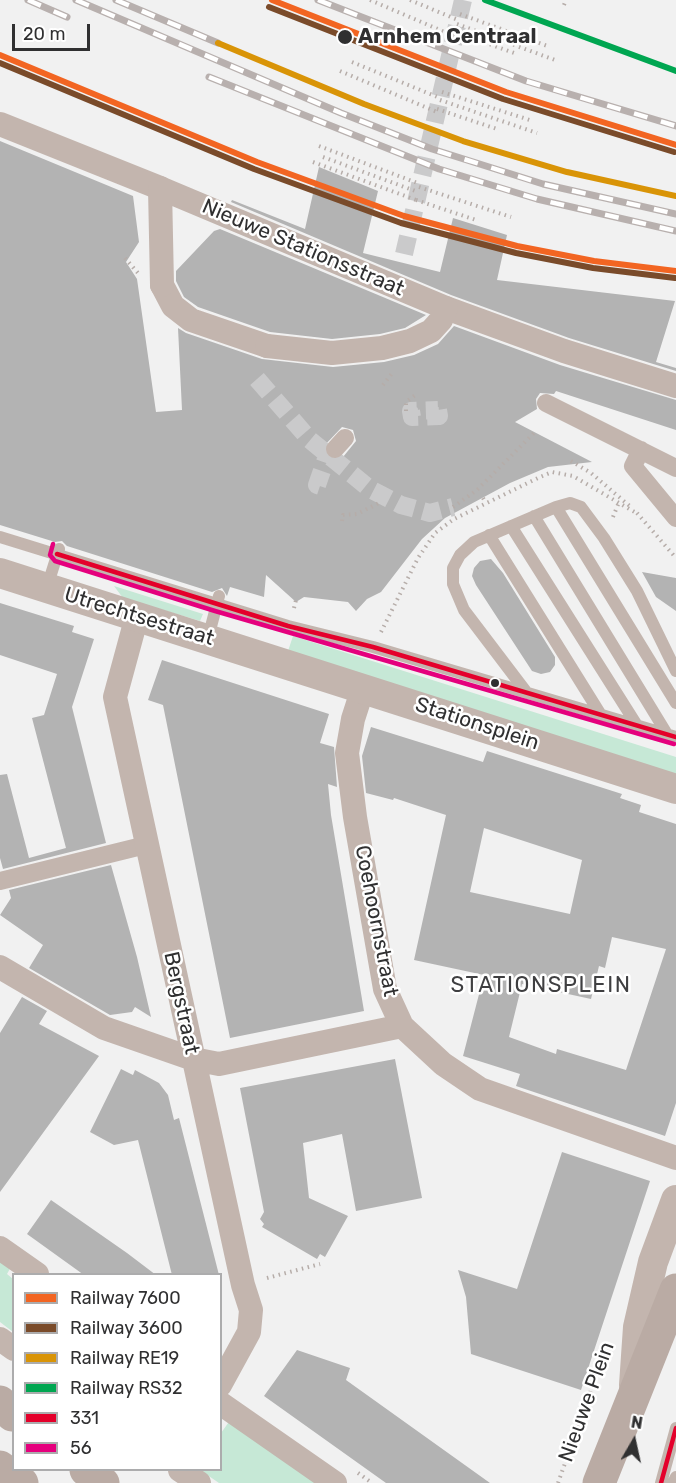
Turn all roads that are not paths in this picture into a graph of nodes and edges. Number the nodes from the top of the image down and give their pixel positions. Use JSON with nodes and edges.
{"nodes":[{"id":1,"x":0,"y":124,"type":"edge"},
{"id":2,"x":160,"y":188,"type":"junction"},
{"id":3,"x":446,"y":308,"type":"junction"},
{"id":4,"x":676,"y":386,"type":"edge"},
{"id":5,"x":546,"y":403,"type":"dead end"},
{"id":6,"x":640,"y":450,"type":"junction"},
{"id":7,"x":676,"y":468,"type":"edge"},
{"id":8,"x":556,"y":507,"type":"junction"},
{"id":9,"x":534,"y":516,"type":"junction"},
{"id":10,"x":676,"y":518,"type":"edge"},
{"id":11,"x":512,"y":526,"type":"junction"},
{"id":12,"x":489,"y":535,"type":"junction"},
{"id":13,"x":0,"y":537,"type":"edge"},
{"id":14,"x":58,"y":550,"type":"junction"},
{"id":15,"x":0,"y":573,"type":"edge"},
{"id":16,"x":46,"y":588,"type":"junction"},
{"id":17,"x":218,"y":600,"type":"junction"},
{"id":18,"x":137,"y":616,"type":"junction"},
{"id":19,"x":208,"y":638,"type":"junction"},
{"id":20,"x":278,"y":661,"type":"joint"},
{"id":21,"x":676,"y":671,"type":"edge"},
{"id":22,"x":363,"y":688,"type":"junction"},
{"id":23,"x":527,"y":693,"type":"junction"},
{"id":24,"x":676,"y":703,"type":"edge"},
{"id":25,"x":601,"y":715,"type":"junction"},
{"id":26,"x":638,"y":727,"type":"junction"},
{"id":27,"x":672,"y":735,"type":"edge"},
{"id":28,"x":676,"y":789,"type":"edge"},
{"id":29,"x":146,"y":844,"type":"junction"},
{"id":30,"x":0,"y":881,"type":"edge"},
{"id":31,"x":0,"y":967,"type":"edge"},
{"id":32,"x":402,"y":1026,"type":"junction"},
{"id":33,"x":193,"y":1059,"type":"junction"},
{"id":34,"x":676,"y":1158,"type":"edge"},
{"id":35,"x":676,"y":1200,"type":"edge"},
{"id":36,"x":0,"y":1248,"type":"edge"},
{"id":37,"x":34,"y":1273,"type":"edge"},
{"id":38,"x":676,"y":1290,"type":"edge"},
{"id":39,"x":222,"y":1380,"type":"edge"},
{"id":40,"x":633,"y":1397,"type":"junction"},
{"id":41,"x":222,"y":1403,"type":"edge"},
{"id":42,"x":676,"y":1428,"type":"edge"},
{"id":43,"x":0,"y":1467,"type":"edge"},
{"id":44,"x":87,"y":1471,"type":"edge"},
{"id":45,"x":182,"y":1471,"type":"edge"},
{"id":46,"x":676,"y":1477,"type":"edge"},
{"id":47,"x":22,"y":1483,"type":"edge"},
{"id":48,"x":103,"y":1483,"type":"edge"},
{"id":49,"x":200,"y":1483,"type":"edge"},
{"id":50,"x":335,"y":1483,"type":"edge"},
{"id":51,"x":599,"y":1483,"type":"edge"},
{"id":52,"x":661,"y":1483,"type":"edge"},
{"id":53,"x":673,"y":1483,"type":"edge"}],
"edges":[{"from":1,"to":2,"type":"street","name":"Nieuwe Stationsstraat"},
{"from":2,"to":3,"type":"street","name":"Nieuwe Stationsstraat","bridge":true},
{"from":2,"to":3,"type":"street","bridge":true},
{"from":3,"to":4,"type":"street","name":"Nieuwe Stationsstraat"},
{"from":5,"to":6,"type":"street"},
{"from":6,"to":7,"type":"street"},
{"from":6,"to":10,"type":"street"},
{"from":8,"to":9,"type":"lane"},
{"from":8,"to":21,"type":"lane"},
{"from":8,"to":24,"type":"lane"},
{"from":9,"to":11,"type":"lane"},
{"from":9,"to":27,"type":"lane","name":"Stationsplein"},
{"from":11,"to":12,"type":"lane"},
{"from":11,"to":26,"type":"lane"},
{"from":12,"to":23,"type":"lane"},
{"from":12,"to":25,"type":"lane"},
{"from":13,"to":14,"type":"lane","name":"Stationsplein"},
{"from":14,"to":16,"type":"lane"},
{"from":14,"to":17,"type":"lane","name":"Stationsplein"},
{"from":15,"to":16,"type":"street","name":"Utrechtsestraat"},
{"from":16,"to":18,"type":"street","name":"Utrechtsestraat"},
{"from":17,"to":19,"type":"lane"},
{"from":17,"to":23,"type":"lane","name":"Stationsplein"},
{"from":18,"to":19,"type":"street","name":"Utrechtsestraat"},
{"from":18,"to":29,"type":"street","name":"Bergstraat"},
{"from":19,"to":20,"type":"street","name":"Utrechtsestraat"},
{"from":20,"to":22,"type":"street","name":"Stationsplein"},
{"from":22,"to":28,"type":"street","name":"Stationsplein"},
{"from":22,"to":32,"type":"street","name":"Coehoornstraat"},
{"from":23,"to":25,"type":"lane","name":"Stationsplein"},
{"from":25,"to":26,"type":"lane","name":"Stationsplein"},
{"from":26,"to":27,"type":"lane","name":"Stationsplein"},
{"from":29,"to":30,"type":"street"},
{"from":29,"to":33,"type":"street","name":"Bergstraat"},
{"from":31,"to":33,"type":"street"},
{"from":32,"to":33,"type":"street"},
{"from":32,"to":34,"type":"street","name":"Coehoornstraat"},
{"from":33,"to":39,"type":"street","name":"Bergstraat"},
{"from":35,"to":40,"type":"street","name":"Nieuwe Plein"},
{"from":36,"to":37,"type":"street"},
{"from":38,"to":40,"type":"main road","name":"Nieuwe Plein"},
{"from":40,"to":51,"type":"main road","name":"Nieuwe Plein"},
{"from":41,"to":50,"type":"street"},
{"from":42,"to":52,"type":"lane"},
{"from":43,"to":47,"type":"main road"},
{"from":44,"to":48,"type":"main road"},
{"from":45,"to":49,"type":"street"},
{"from":46,"to":53,"type":"lane"}]}
